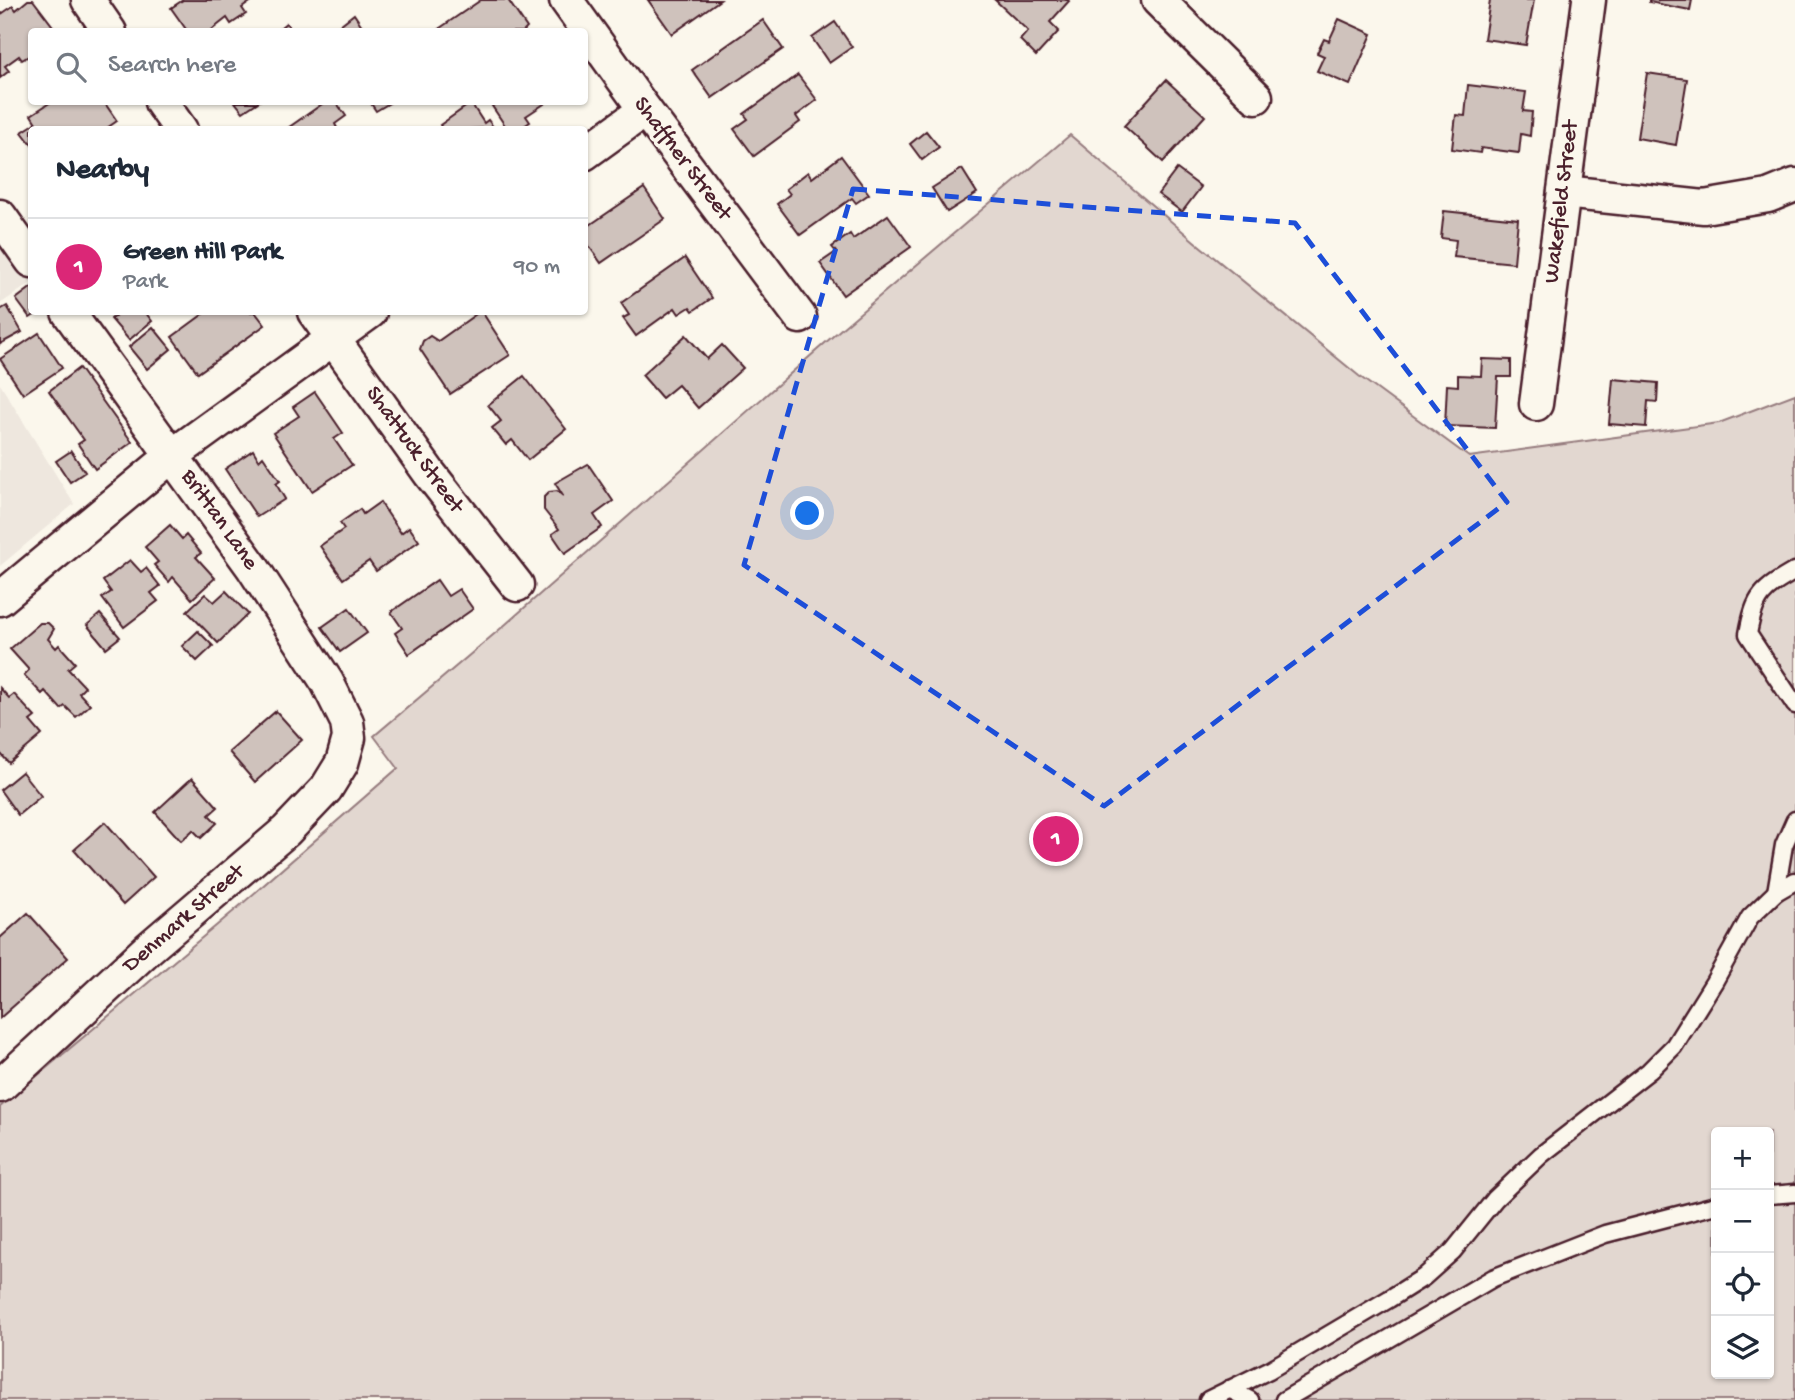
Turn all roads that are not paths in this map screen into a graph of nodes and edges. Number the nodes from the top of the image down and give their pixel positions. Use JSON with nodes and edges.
{"nodes":[{"id":1,"x":88,"y":0,"type":"edge"},
{"id":2,"x":566,"y":0,"type":"edge"},
{"id":3,"x":1158,"y":0,"type":"edge"},
{"id":4,"x":1589,"y":0,"type":"edge"},
{"id":5,"x":107,"y":28,"type":"edge"},
{"id":6,"x":586,"y":28,"type":"edge"},
{"id":7,"x":588,"y":31,"type":"edge"},
{"id":8,"x":1256,"y":97,"type":"dead end"},
{"id":9,"x":163,"y":105,"type":"edge"},
{"id":10,"x":645,"y":110,"type":"junction"},
{"id":11,"x":178,"y":126,"type":"edge"},
{"id":12,"x":588,"y":151,"type":"edge"},
{"id":13,"x":1795,"y":185,"type":"edge"},
{"id":14,"x":1564,"y":192,"type":"junction"},
{"id":15,"x":0,"y":216,"type":"edge"},
{"id":16,"x":28,"y":255,"type":"edge"},
{"id":17,"x":70,"y":315,"type":"edge"},
{"id":18,"x":316,"y":315,"type":"edge"},
{"id":19,"x":366,"y":315,"type":"edge"},
{"id":20,"x":800,"y":317,"type":"dead end"},
{"id":21,"x":333,"y":338,"type":"junction"},
{"id":22,"x":1536,"y":404,"type":"dead end"},
{"id":23,"x":173,"y":455,"type":"junction"},
{"id":24,"x":1795,"y":571,"type":"edge"},
{"id":25,"x":517,"y":585,"type":"dead end"},
{"id":26,"x":0,"y":599,"type":"edge"},
{"id":27,"x":1795,"y":705,"type":"edge"},
{"id":28,"x":349,"y":739,"type":"joint"},
{"id":29,"x":1795,"y":820,"type":"edge"},
{"id":30,"x":1795,"y":881,"type":"edge"},
{"id":31,"x":1776,"y":892,"type":"junction"},
{"id":32,"x":0,"y":1086,"type":"edge"},
{"id":33,"x":1795,"y":1193,"type":"edge"},
{"id":34,"x":1774,"y":1195,"type":"edge"},
{"id":35,"x":1711,"y":1206,"type":"edge"},
{"id":36,"x":1229,"y":1390,"type":"junction"},
{"id":37,"x":1208,"y":1400,"type":"edge"},
{"id":38,"x":1250,"y":1400,"type":"edge"},
{"id":39,"x":1284,"y":1400,"type":"edge"}],
"edges":[{"from":1,"to":5,"type":"street"},
{"from":2,"to":6,"type":"street","name":"Shaffner Street"},
{"from":3,"to":8,"type":"street"},
{"from":4,"to":14,"type":"street","name":"Wakefield Street"},
{"from":7,"to":10,"type":"street","name":"Shaffner Street"},
{"from":9,"to":11,"type":"street"},
{"from":10,"to":12,"type":"street"},
{"from":10,"to":20,"type":"street","name":"Shaffner Street"},
{"from":13,"to":14,"type":"street"},
{"from":14,"to":22,"type":"street","name":"Wakefield Street"},
{"from":15,"to":16,"type":"street"},
{"from":17,"to":23,"type":"street","name":"Brittan Lane"},
{"from":18,"to":21,"type":"street","name":"Shattuck Street"},
{"from":19,"to":21,"type":"street"},
{"from":21,"to":23,"type":"street"},
{"from":21,"to":25,"type":"street","name":"Shattuck Street"},
{"from":23,"to":26,"type":"street"},
{"from":23,"to":28,"type":"street","name":"Brittan Lane"},
{"from":24,"to":27,"type":"lane"},
{"from":28,"to":32,"type":"street","name":"Denmark Street"},
{"from":29,"to":31,"type":"lane"},
{"from":30,"to":31,"type":"lane"},
{"from":31,"to":36,"type":"lane"},
{"from":33,"to":34,"type":"lane"},
{"from":35,"to":39,"type":"lane"},
{"from":36,"to":37,"type":"lane"},
{"from":36,"to":38,"type":"lane"}]}
